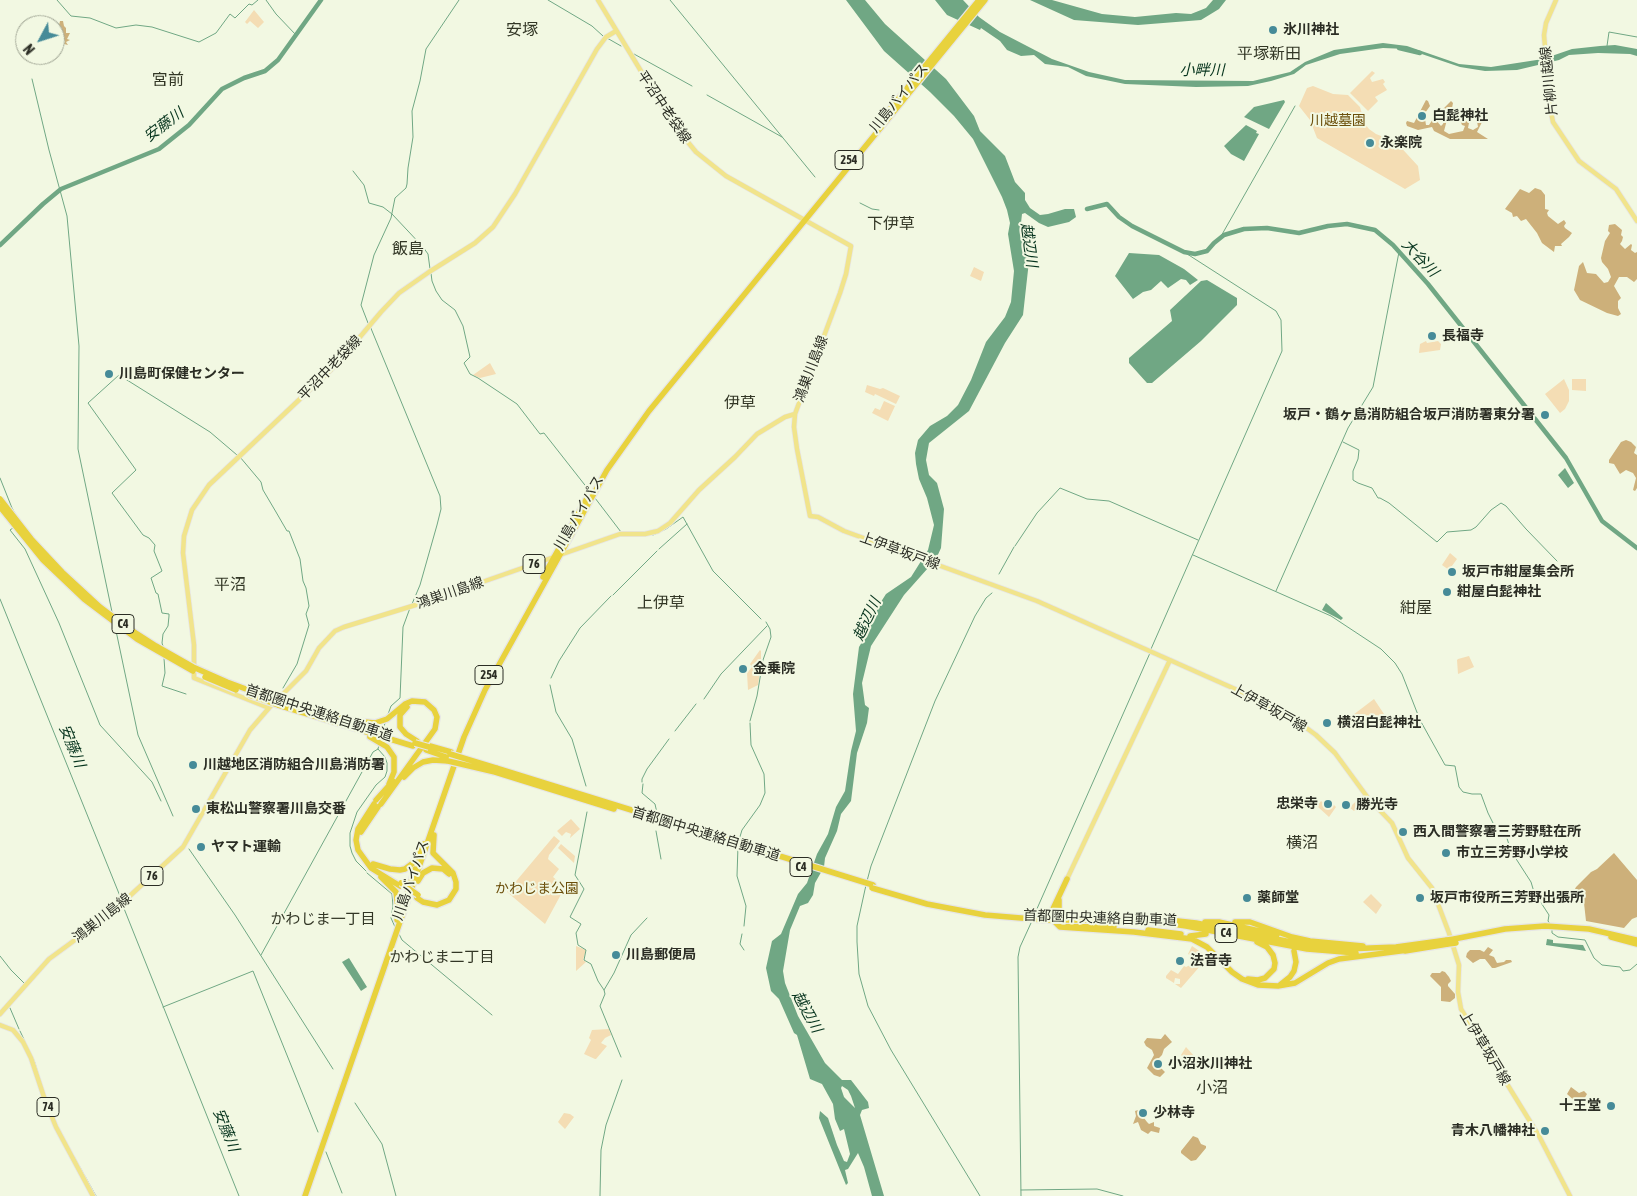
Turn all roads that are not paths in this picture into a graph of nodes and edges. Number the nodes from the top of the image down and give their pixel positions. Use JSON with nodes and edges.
{"nodes":[{"id":1,"x":598,"y":0,"type":"edge"},
{"id":2,"x":1556,"y":0,"type":"edge"},
{"id":3,"x":981,"y":2,"type":"edge"},
{"id":4,"x":616,"y":31,"type":"junction"},
{"id":5,"x":802,"y":220,"type":"junction"},
{"id":6,"x":1637,"y":221,"type":"edge"},
{"id":7,"x":795,"y":414,"type":"junction"},
{"id":8,"x":0,"y":499,"type":"edge"},
{"id":9,"x":0,"y":507,"type":"edge"},
{"id":10,"x":556,"y":556,"type":"junction"},
{"id":11,"x":1170,"y":660,"type":"junction"},
{"id":12,"x":280,"y":704,"type":"junction"},
{"id":13,"x":269,"y":708,"type":"junction"},
{"id":14,"x":308,"y":711,"type":"junction"},
{"id":15,"x":357,"y":730,"type":"junction"},
{"id":16,"x":381,"y":735,"type":"junction"},
{"id":17,"x":415,"y":743,"type":"junction"},
{"id":18,"x":450,"y":756,"type":"junction"},
{"id":19,"x":495,"y":770,"type":"junction"},
{"id":20,"x":386,"y":788,"type":"junction"},
{"id":21,"x":379,"y":803,"type":"junction"},
{"id":22,"x":439,"y":810,"type":"junction"},
{"id":23,"x":424,"y":844,"type":"junction"},
{"id":24,"x":372,"y":866,"type":"junction"},
{"id":25,"x":1067,"y":879,"type":"junction"},
{"id":26,"x":413,"y":889,"type":"junction"},
{"id":27,"x":418,"y":896,"type":"junction"},
{"id":28,"x":1105,"y":918,"type":"junction"},
{"id":29,"x":397,"y":920,"type":"junction"},
{"id":30,"x":1236,"y":922,"type":"dead end"},
{"id":31,"x":1196,"y":923,"type":"junction"},
{"id":32,"x":1589,"y":930,"type":"junction"},
{"id":33,"x":1206,"y":934,"type":"dead end"},
{"id":34,"x":1190,"y":936,"type":"junction"},
{"id":35,"x":1240,"y":936,"type":"junction"},
{"id":36,"x":1282,"y":937,"type":"dead end"},
{"id":37,"x":1637,"y":940,"type":"edge"},
{"id":38,"x":1447,"y":942,"type":"junction"},
{"id":39,"x":1637,"y":944,"type":"edge"},
{"id":40,"x":1294,"y":951,"type":"dead end"},
{"id":41,"x":1346,"y":951,"type":"junction"},
{"id":42,"x":1353,"y":951,"type":"junction"},
{"id":43,"x":1278,"y":986,"type":"junction"},
{"id":44,"x":0,"y":1014,"type":"edge"},
{"id":45,"x":0,"y":1024,"type":"edge"},
{"id":46,"x":93,"y":1196,"type":"edge"},
{"id":47,"x":304,"y":1196,"type":"edge"},
{"id":48,"x":1570,"y":1196,"type":"edge"}],
"edges":[{"from":1,"to":4,"type":"main road","name":"平沼中老袋線"},
{"from":2,"to":6,"type":"main road","name":"片柳川越線"},
{"from":3,"to":5,"type":"highway","name":"川島バイパス","number":"254"},
{"from":4,"to":5,"type":"main road","name":"平沼中老袋線"},
{"from":4,"to":13,"type":"main road","name":"平沼中老袋線"},
{"from":5,"to":7,"type":"main road","name":"鴻巣川島線"},
{"from":5,"to":10,"type":"highway","name":"川島バイパス","number":"254"},
{"from":7,"to":10,"type":"main road","name":"鴻巣川島線","number":"76"},
{"from":7,"to":11,"type":"main road","name":"上伊草坂戸線"},
{"from":8,"to":12,"type":"highway","name":"首都圏中央連絡自動車道","number":"C4","bridge":true},
{"from":9,"to":12,"type":"highway","name":"首都圏中央連絡自動車道","number":"C4","bridge":true},
{"from":10,"to":13,"type":"main road","name":"鴻巣川島線","number":"76"},
{"from":10,"to":22,"type":"highway","name":"川島バイパス","number":"254"},
{"from":10,"to":23,"type":"highway","name":"川島バイパス","number":"254"},
{"from":11,"to":25,"type":"main road"},
{"from":11,"to":48,"type":"main road","name":"上伊草坂戸線"},
{"from":12,"to":14,"type":"highway","name":"首都圏中央連絡自動車道","number":"C4"},
{"from":12,"to":15,"type":"highway","name":"首都圏中央連絡自動車道","number":"C4"},
{"from":13,"to":44,"type":"main road","name":"鴻巣川島線","number":"76"},
{"from":14,"to":16,"type":"highway","name":"首都圏中央連絡自動車道","number":"C4"},
{"from":14,"to":21,"type":"highway"},
{"from":15,"to":16,"type":"highway","name":"首都圏中央連絡自動車道","number":"C4"},
{"from":15,"to":20,"type":"highway"},
{"from":16,"to":17,"type":"highway","name":"首都圏中央連絡自動車道","number":"C4"},
{"from":17,"to":18,"type":"highway","name":"首都圏中央連絡自動車道","number":"C4","bridge":true},
{"from":17,"to":20,"type":"highway"},
{"from":18,"to":19,"type":"highway","bridge":true},
{"from":18,"to":19,"type":"highway","name":"首都圏中央連絡自動車道","number":"C4","bridge":true},
{"from":18,"to":21,"type":"highway"},
{"from":19,"to":28,"type":"highway","name":"首都圏中央連絡自動車道","number":"C4","bridge":true},
{"from":20,"to":21,"type":"highway"},
{"from":21,"to":24,"type":"highway"},
{"from":22,"to":26,"type":"highway","name":"川島バイパス","number":"254"},
{"from":22,"to":27,"type":"highway"},
{"from":23,"to":24,"type":"highway"},
{"from":23,"to":29,"type":"highway","name":"川島バイパス","number":"254"},
{"from":24,"to":27,"type":"highway","bridge":true},
{"from":24,"to":29,"type":"highway"},
{"from":25,"to":34,"type":"highway"},
{"from":25,"to":43,"type":"highway"},
{"from":26,"to":27,"type":"highway"},
{"from":26,"to":47,"type":"highway","name":"川島バイパス","number":"254"},
{"from":28,"to":31,"type":"highway","name":"首都圏中央連絡自動車道","number":"C4"},
{"from":28,"to":35,"type":"highway","name":"首都圏中央連絡自動車道","number":"C4"},
{"from":29,"to":47,"type":"highway","name":"川島バイパス","number":"254"},
{"from":30,"to":41,"type":"highway"},
{"from":31,"to":36,"type":"highway"},
{"from":31,"to":41,"type":"highway","name":"首都圏中央連絡自動車道","number":"C4"},
{"from":32,"to":37,"type":"highway"},
{"from":32,"to":38,"type":"highway","bridge":true},
{"from":32,"to":39,"type":"highway"},
{"from":33,"to":34,"type":"highway"},
{"from":34,"to":35,"type":"highway"},
{"from":35,"to":41,"type":"highway","name":"首都圏中央連絡自動車道","number":"C4"},
{"from":38,"to":42,"type":"highway"},
{"from":38,"to":42,"type":"highway"},
{"from":40,"to":43,"type":"highway"},
{"from":41,"to":42,"type":"highway"},
{"from":41,"to":42,"type":"highway"},
{"from":41,"to":43,"type":"highway"},
{"from":45,"to":46,"type":"main road","number":"74"}]}
